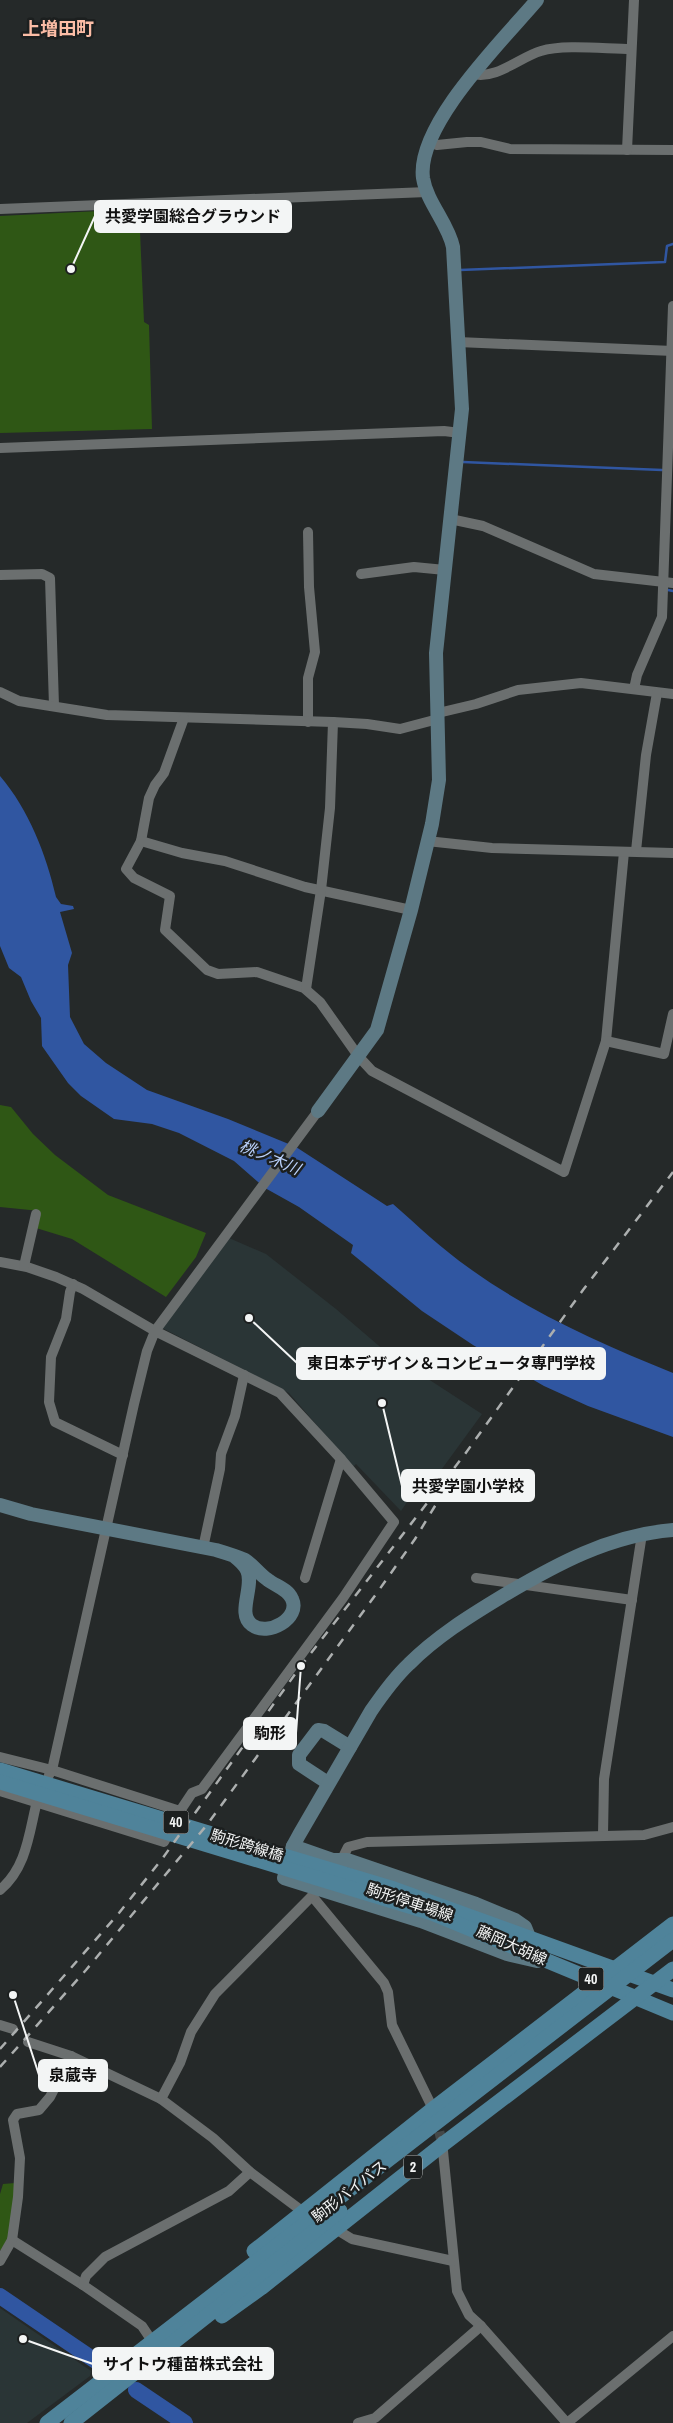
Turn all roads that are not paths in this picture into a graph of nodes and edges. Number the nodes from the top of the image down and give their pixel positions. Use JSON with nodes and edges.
{"nodes":[{"id":1,"x":537,"y":0,"type":"edge"},
{"id":2,"x":634,"y":0,"type":"edge"},
{"id":3,"x":631,"y":49,"type":"junction"},
{"id":4,"x":473,"y":74,"type":"junction"},
{"id":5,"x":428,"y":142,"type":"junction"},
{"id":6,"x":627,"y":150,"type":"junction"},
{"id":7,"x":673,"y":150,"type":"edge"},
{"id":8,"x":427,"y":192,"type":"junction"},
{"id":9,"x":0,"y":209,"type":"edge"},
{"id":10,"x":673,"y":306,"type":"edge"},
{"id":11,"x":458,"y":342,"type":"junction"},
{"id":12,"x":672,"y":351,"type":"edge"},
{"id":13,"x":460,"y":433,"type":"junction"},
{"id":14,"x":0,"y":448,"type":"edge"},
{"id":15,"x":450,"y":519,"type":"junction"},
{"id":16,"x":308,"y":532,"type":"dead end"},
{"id":17,"x":445,"y":570,"type":"junction"},
{"id":18,"x":361,"y":574,"type":"dead end"},
{"id":19,"x":0,"y":575,"type":"edge"},
{"id":20,"x":668,"y":583,"type":"edge"},
{"id":21,"x":634,"y":688,"type":"junction"},
{"id":22,"x":0,"y":692,"type":"edge"},
{"id":23,"x":657,"y":692,"type":"junction"},
{"id":24,"x":673,"y":694,"type":"edge"},
{"id":25,"x":54,"y":706,"type":"junction"},
{"id":26,"x":438,"y":716,"type":"junction"},
{"id":27,"x":184,"y":718,"type":"junction"},
{"id":28,"x":308,"y":722,"type":"junction"},
{"id":29,"x":333,"y":722,"type":"junction"},
{"id":30,"x":141,"y":841,"type":"junction"},
{"id":31,"x":427,"y":841,"type":"junction"},
{"id":32,"x":636,"y":851,"type":"junction"},
{"id":33,"x":624,"y":852,"type":"junction"},
{"id":34,"x":673,"y":853,"type":"edge"},
{"id":35,"x":321,"y":890,"type":"junction"},
{"id":36,"x":411,"y":910,"type":"junction"},
{"id":37,"x":306,"y":989,"type":"junction"},
{"id":38,"x":673,"y":1014,"type":"edge"},
{"id":39,"x":606,"y":1041,"type":"junction"},
{"id":40,"x":359,"y":1057,"type":"junction"},
{"id":41,"x":318,"y":1111,"type":"joint"},
{"id":42,"x":36,"y":1214,"type":"dead end"},
{"id":43,"x":0,"y":1262,"type":"edge"},
{"id":44,"x":24,"y":1266,"type":"junction"},
{"id":45,"x":73,"y":1284,"type":"junction"},
{"id":46,"x":155,"y":1331,"type":"junction"},
{"id":47,"x":244,"y":1375,"type":"junction"},
{"id":48,"x":123,"y":1455,"type":"junction"},
{"id":49,"x":341,"y":1459,"type":"junction"},
{"id":50,"x":0,"y":1505,"type":"edge"},
{"id":51,"x":107,"y":1529,"type":"junction"},
{"id":52,"x":673,"y":1530,"type":"edge"},
{"id":53,"x":642,"y":1534,"type":"junction"},
{"id":54,"x":203,"y":1548,"type":"junction"},
{"id":55,"x":234,"y":1556,"type":"junction"},
{"id":56,"x":305,"y":1578,"type":"dead end"},
{"id":57,"x":476,"y":1578,"type":"dead end"},
{"id":58,"x":521,"y":1586,"type":"junction"},
{"id":59,"x":632,"y":1600,"type":"junction"},
{"id":60,"x":350,"y":1747,"type":"junction"},
{"id":61,"x":0,"y":1758,"type":"edge"},
{"id":62,"x":0,"y":1770,"type":"edge"},
{"id":63,"x":52,"y":1770,"type":"junction"},
{"id":64,"x":0,"y":1782,"type":"edge"},
{"id":65,"x":328,"y":1783,"type":"junction"},
{"id":66,"x":0,"y":1791,"type":"edge"},
{"id":67,"x":37,"y":1801,"type":"junction"},
{"id":68,"x":180,"y":1811,"type":"junction"},
{"id":69,"x":673,"y":1827,"type":"edge"},
{"id":70,"x":603,"y":1835,"type":"junction"},
{"id":71,"x":293,"y":1846,"type":"junction"},
{"id":72,"x":342,"y":1859,"type":"junction"},
{"id":73,"x":349,"y":1882,"type":"junction"},
{"id":74,"x":0,"y":1890,"type":"edge"},
{"id":75,"x":314,"y":1892,"type":"junction"},
{"id":76,"x":673,"y":1924,"type":"edge"},
{"id":77,"x":529,"y":1937,"type":"junction"},
{"id":78,"x":673,"y":1940,"type":"edge"},
{"id":79,"x":673,"y":1953,"type":"edge"},
{"id":80,"x":558,"y":1965,"type":"junction"},
{"id":81,"x":616,"y":1968,"type":"junction"},
{"id":82,"x":673,"y":1969,"type":"edge"},
{"id":83,"x":598,"y":1982,"type":"junction"},
{"id":84,"x":655,"y":1983,"type":"junction"},
{"id":85,"x":673,"y":1990,"type":"edge"},
{"id":86,"x":635,"y":1998,"type":"junction"},
{"id":87,"x":673,"y":2013,"type":"edge"},
{"id":88,"x":0,"y":2025,"type":"edge"},
{"id":89,"x":12,"y":2029,"type":"dead end"},
{"id":90,"x":28,"y":2042,"type":"dead end"},
{"id":91,"x":71,"y":2056,"type":"junction"},
{"id":92,"x":161,"y":2099,"type":"junction"},
{"id":93,"x":435,"y":2113,"type":"junction"},
{"id":94,"x":434,"y":2140,"type":"junction"},
{"id":95,"x":250,"y":2172,"type":"junction"},
{"id":96,"x":302,"y":2211,"type":"junction"},
{"id":97,"x":334,"y":2228,"type":"junction"},
{"id":98,"x":12,"y":2240,"type":"junction"},
{"id":99,"x":453,"y":2260,"type":"junction"},
{"id":100,"x":0,"y":2261,"type":"edge"},
{"id":101,"x":83,"y":2285,"type":"junction"},
{"id":102,"x":481,"y":2326,"type":"junction"},
{"id":103,"x":166,"y":2331,"type":"junction"},
{"id":104,"x":673,"y":2336,"type":"edge"},
{"id":105,"x":152,"y":2341,"type":"junction"},
{"id":106,"x":150,"y":2361,"type":"junction"},
{"id":107,"x":47,"y":2423,"type":"edge"},
{"id":108,"x":71,"y":2423,"type":"edge"},
{"id":109,"x":358,"y":2423,"type":"edge"},
{"id":110,"x":567,"y":2423,"type":"edge"}],
"edges":[{"from":1,"to":4,"type":"street"},
{"from":2,"to":3,"type":"street"},
{"from":3,"to":4,"type":"street"},
{"from":3,"to":6,"type":"street"},
{"from":4,"to":5,"type":"street"},
{"from":5,"to":6,"type":"street"},
{"from":5,"to":8,"type":"street"},
{"from":6,"to":7,"type":"street"},
{"from":8,"to":9,"type":"street"},
{"from":8,"to":11,"type":"street"},
{"from":10,"to":12,"type":"street"},
{"from":11,"to":12,"type":"street"},
{"from":11,"to":13,"type":"street"},
{"from":12,"to":20,"type":"street"},
{"from":13,"to":14,"type":"street"},
{"from":13,"to":15,"type":"street"},
{"from":15,"to":17,"type":"street"},
{"from":15,"to":20,"type":"street"},
{"from":16,"to":28,"type":"street"},
{"from":17,"to":18,"type":"street"},
{"from":17,"to":26,"type":"street"},
{"from":19,"to":25,"type":"street"},
{"from":20,"to":21,"type":"street"},
{"from":21,"to":23,"type":"street"},
{"from":21,"to":26,"type":"street"},
{"from":22,"to":25,"type":"street"},
{"from":23,"to":24,"type":"street"},
{"from":23,"to":32,"type":"street"},
{"from":25,"to":27,"type":"street"},
{"from":26,"to":29,"type":"street"},
{"from":26,"to":31,"type":"street"},
{"from":27,"to":28,"type":"street"},
{"from":27,"to":30,"type":"street"},
{"from":28,"to":29,"type":"street"},
{"from":29,"to":35,"type":"street"},
{"from":30,"to":35,"type":"street"},
{"from":30,"to":37,"type":"street"},
{"from":31,"to":33,"type":"street"},
{"from":31,"to":36,"type":"street"},
{"from":32,"to":33,"type":"street"},
{"from":32,"to":34,"type":"street"},
{"from":33,"to":39,"type":"street"},
{"from":35,"to":36,"type":"street"},
{"from":35,"to":37,"type":"street"},
{"from":36,"to":40,"type":"street"},
{"from":37,"to":40,"type":"street"},
{"from":38,"to":39,"type":"street"},
{"from":39,"to":40,"type":"street"},
{"from":40,"to":41,"type":"street"},
{"from":41,"to":46,"type":"street"},
{"from":42,"to":44,"type":"street"},
{"from":43,"to":44,"type":"street"},
{"from":44,"to":45,"type":"street"},
{"from":45,"to":46,"type":"street"},
{"from":45,"to":48,"type":"street"},
{"from":46,"to":47,"type":"street"},
{"from":46,"to":48,"type":"street"},
{"from":47,"to":49,"type":"street"},
{"from":47,"to":54,"type":"street"},
{"from":48,"to":51,"type":"street"},
{"from":49,"to":56,"type":"street"},
{"from":49,"to":68,"type":"street"},
{"from":50,"to":51,"type":"street"},
{"from":51,"to":54,"type":"street"},
{"from":51,"to":63,"type":"street"},
{"from":52,"to":53,"type":"street","name":"駒形停車場線"},
{"from":53,"to":58,"type":"street","name":"駒形停車場線"},
{"from":53,"to":59,"type":"street"},
{"from":54,"to":55,"type":"street"},
{"from":55,"to":55,"type":"street"},
{"from":57,"to":58,"type":"street"},
{"from":58,"to":59,"type":"street"},
{"from":58,"to":60,"type":"street","name":"駒形停車場線"},
{"from":59,"to":70,"type":"street"},
{"from":60,"to":65,"type":"street","name":"駒形停車場線"},
{"from":60,"to":65,"type":"street"},
{"from":61,"to":63,"type":"street"},
{"from":62,"to":73,"type":"main road","name":"駒形跨線橋","number":"40"},
{"from":63,"to":67,"type":"street"},
{"from":63,"to":68,"type":"street"},
{"from":64,"to":73,"type":"main road","name":"駒形跨線橋","number":"40"},
{"from":65,"to":71,"type":"street","name":"駒形停車場線"},
{"from":66,"to":67,"type":"street"},
{"from":67,"to":68,"type":"street"},
{"from":67,"to":74,"type":"street"},
{"from":69,"to":70,"type":"street"},
{"from":70,"to":72,"type":"street"},
{"from":71,"to":72,"type":"street","name":"駒形停車場線"},
{"from":71,"to":75,"type":"street","name":"駒形停車場線"},
{"from":72,"to":77,"type":"street","name":"駒形停車場線"},
{"from":73,"to":77,"type":"main road","name":"藤岡大胡線","number":"40"},
{"from":73,"to":80,"type":"main road","name":"藤岡大胡線","number":"40"},
{"from":75,"to":80,"type":"street","name":"駒形停車場線"},
{"from":75,"to":92,"type":"street"},
{"from":75,"to":93,"type":"street"},
{"from":76,"to":81,"type":"main road","number":"2"},
{"from":77,"to":81,"type":"main road","name":"藤岡大胡線","number":"40"},
{"from":78,"to":94,"type":"main road","name":"駒形バイパス","number":"2"},
{"from":79,"to":94,"type":"main road","name":"駒形バイパス","number":"2"},
{"from":80,"to":83,"type":"main road","name":"藤岡大胡線","number":"40"},
{"from":81,"to":83,"type":"main road","number":"2"},
{"from":81,"to":84,"type":"main road","name":"藤岡大胡線","number":"40"},
{"from":82,"to":84,"type":"main road","number":"2"},
{"from":83,"to":86,"type":"main road","name":"藤岡大胡線","number":"40"},
{"from":83,"to":93,"type":"main road","number":"2"},
{"from":84,"to":85,"type":"main road","name":"藤岡大胡線","number":"40"},
{"from":84,"to":86,"type":"main road","number":"2"},
{"from":86,"to":87,"type":"main road","name":"藤岡大胡線","number":"40"},
{"from":86,"to":94,"type":"main road","number":"2"},
{"from":88,"to":89,"type":"street"},
{"from":90,"to":91,"type":"street"},
{"from":91,"to":92,"type":"street"},
{"from":91,"to":98,"type":"street"},
{"from":92,"to":95,"type":"street"},
{"from":93,"to":96,"type":"main road","number":"2"},
{"from":94,"to":97,"type":"main road","number":"2"},
{"from":94,"to":99,"type":"street"},
{"from":94,"to":103,"type":"main road","name":"駒形バイパス","number":"2"},
{"from":94,"to":106,"type":"main road","name":"駒形バイパス","number":"2"},
{"from":95,"to":96,"type":"street"},
{"from":95,"to":101,"type":"street"},
{"from":96,"to":103,"type":"main road","number":"2"},
{"from":97,"to":99,"type":"street"},
{"from":97,"to":106,"type":"main road","number":"2"},
{"from":98,"to":100,"type":"street"},
{"from":98,"to":101,"type":"street"},
{"from":99,"to":102,"type":"street"},
{"from":101,"to":105,"type":"street"},
{"from":102,"to":109,"type":"street"},
{"from":102,"to":110,"type":"street"},
{"from":103,"to":105,"type":"main road","name":"駒形バイパス","number":"2"},
{"from":104,"to":110,"type":"street"},
{"from":105,"to":107,"type":"main road","name":"駒形バイパス","number":"2"},
{"from":106,"to":108,"type":"main road","name":"駒形バイパス","number":"2"}]}
